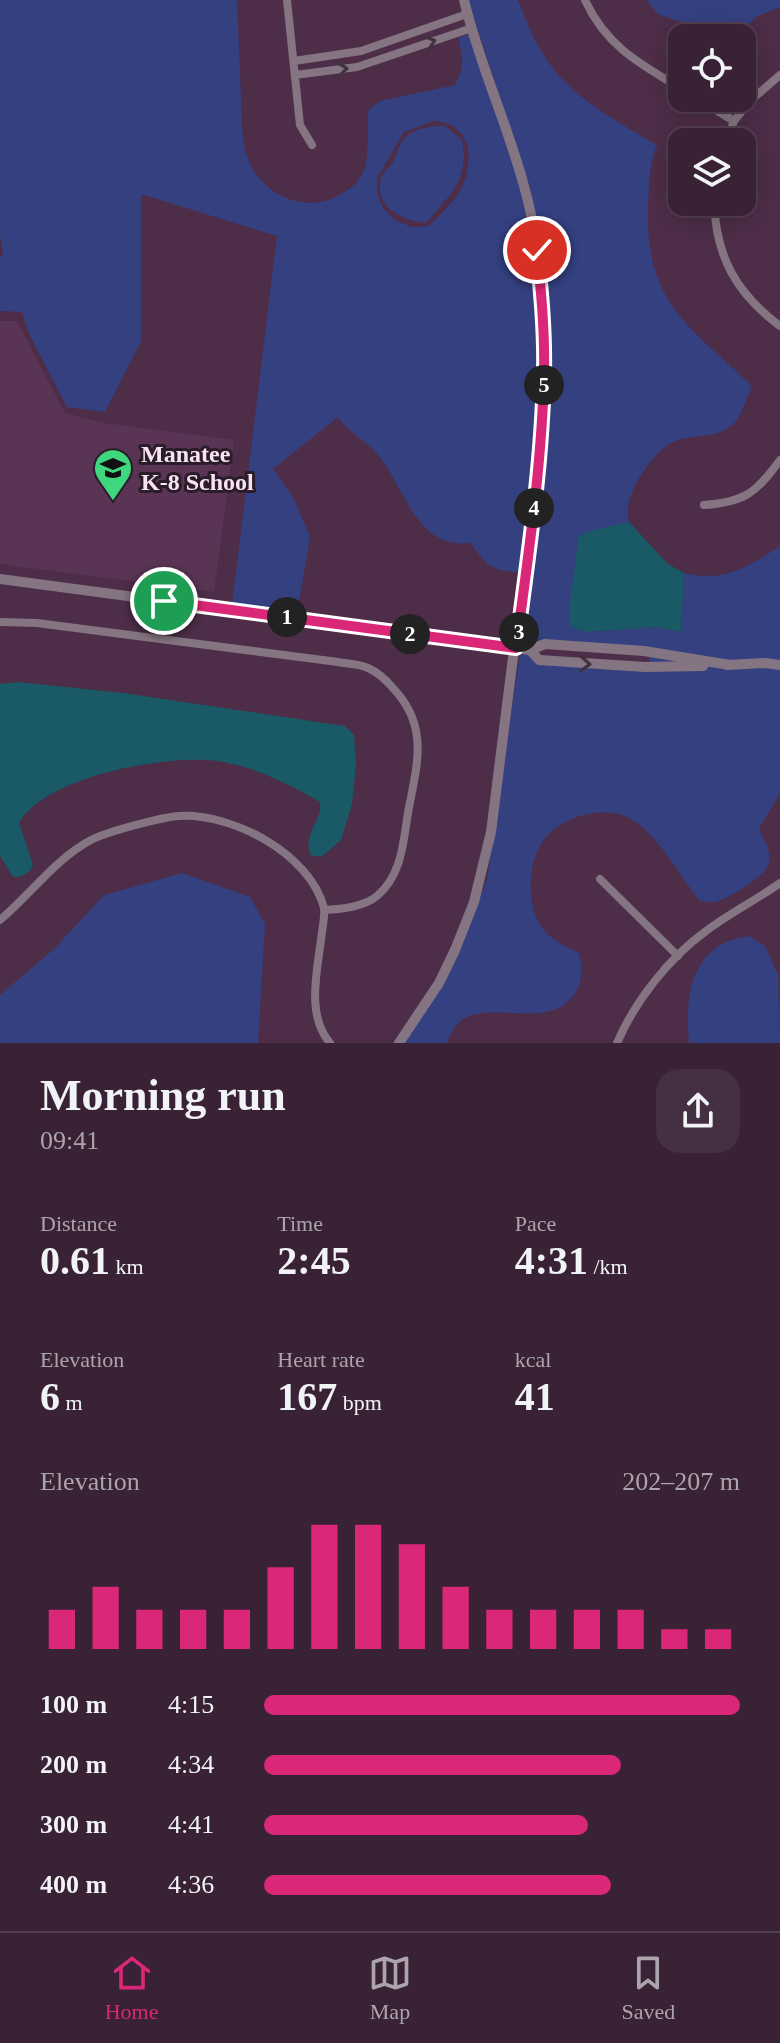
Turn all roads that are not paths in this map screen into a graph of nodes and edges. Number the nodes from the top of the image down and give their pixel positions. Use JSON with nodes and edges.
{"nodes":[{"id":1,"x":287,"y":0,"type":"edge"},
{"id":2,"x":464,"y":0,"type":"edge"},
{"id":3,"x":585,"y":0,"type":"edge"},
{"id":4,"x":467,"y":14,"type":"junction"},
{"id":5,"x":472,"y":28,"type":"junction"},
{"id":6,"x":294,"y":61,"type":"junction"},
{"id":7,"x":295,"y":75,"type":"junction"},
{"id":8,"x":780,"y":75,"type":"edge"},
{"id":9,"x":668,"y":81,"type":"edge"},
{"id":10,"x":719,"y":112,"type":"edge"},
{"id":11,"x":734,"y":121,"type":"junction"},
{"id":12,"x":731,"y":128,"type":"edge"},
{"id":13,"x":312,"y":145,"type":"dead end"},
{"id":14,"x":715,"y":216,"type":"edge"},
{"id":15,"x":780,"y":326,"type":"edge"},
{"id":16,"x":780,"y":460,"type":"edge"},
{"id":17,"x":704,"y":505,"type":"dead end"},
{"id":18,"x":0,"y":579,"type":"edge"},
{"id":19,"x":0,"y":622,"type":"edge"},
{"id":20,"x":516,"y":648,"type":"junction"},
{"id":21,"x":530,"y":650,"type":"junction"},
{"id":22,"x":631,"y":651,"type":"junction"},
{"id":23,"x":730,"y":665,"type":"junction"},
{"id":24,"x":780,"y":665,"type":"edge"},
{"id":25,"x":631,"y":666,"type":"junction"},
{"id":26,"x":600,"y":879,"type":"dead end"},
{"id":27,"x":780,"y":883,"type":"edge"},
{"id":28,"x":325,"y":910,"type":"junction"},
{"id":29,"x":0,"y":920,"type":"edge"},
{"id":30,"x":678,"y":956,"type":"junction"},
{"id":31,"x":330,"y":1043,"type":"edge"},
{"id":32,"x":399,"y":1043,"type":"edge"},
{"id":33,"x":617,"y":1043,"type":"edge"}],
"edges":[{"from":1,"to":6,"type":"street"},
{"from":2,"to":4,"type":"street"},
{"from":3,"to":9,"type":"street"},
{"from":4,"to":5,"type":"street"},
{"from":4,"to":6,"type":"street"},
{"from":7,"to":5,"type":"street","one_way":true},
{"from":5,"to":20,"type":"street"},
{"from":6,"to":7,"type":"street"},
{"from":7,"to":13,"type":"street"},
{"from":8,"to":11,"type":"street"},
{"from":10,"to":11,"type":"street"},
{"from":11,"to":12,"type":"street"},
{"from":14,"to":15,"type":"street"},
{"from":16,"to":17,"type":"street"},
{"from":18,"to":20,"type":"street"},
{"from":19,"to":28,"type":"street"},
{"from":20,"to":21,"type":"street"},
{"from":20,"to":32,"type":"street"},
{"from":21,"to":22,"type":"street"},
{"from":21,"to":25,"type":"street","one_way":true},
{"from":22,"to":23,"type":"street"},
{"from":22,"to":25,"type":"street"},
{"from":23,"to":24,"type":"street"},
{"from":23,"to":25,"type":"street"},
{"from":26,"to":30,"type":"street"},
{"from":27,"to":30,"type":"street"},
{"from":28,"to":29,"type":"street"},
{"from":28,"to":31,"type":"street"},
{"from":30,"to":33,"type":"street"}]}
